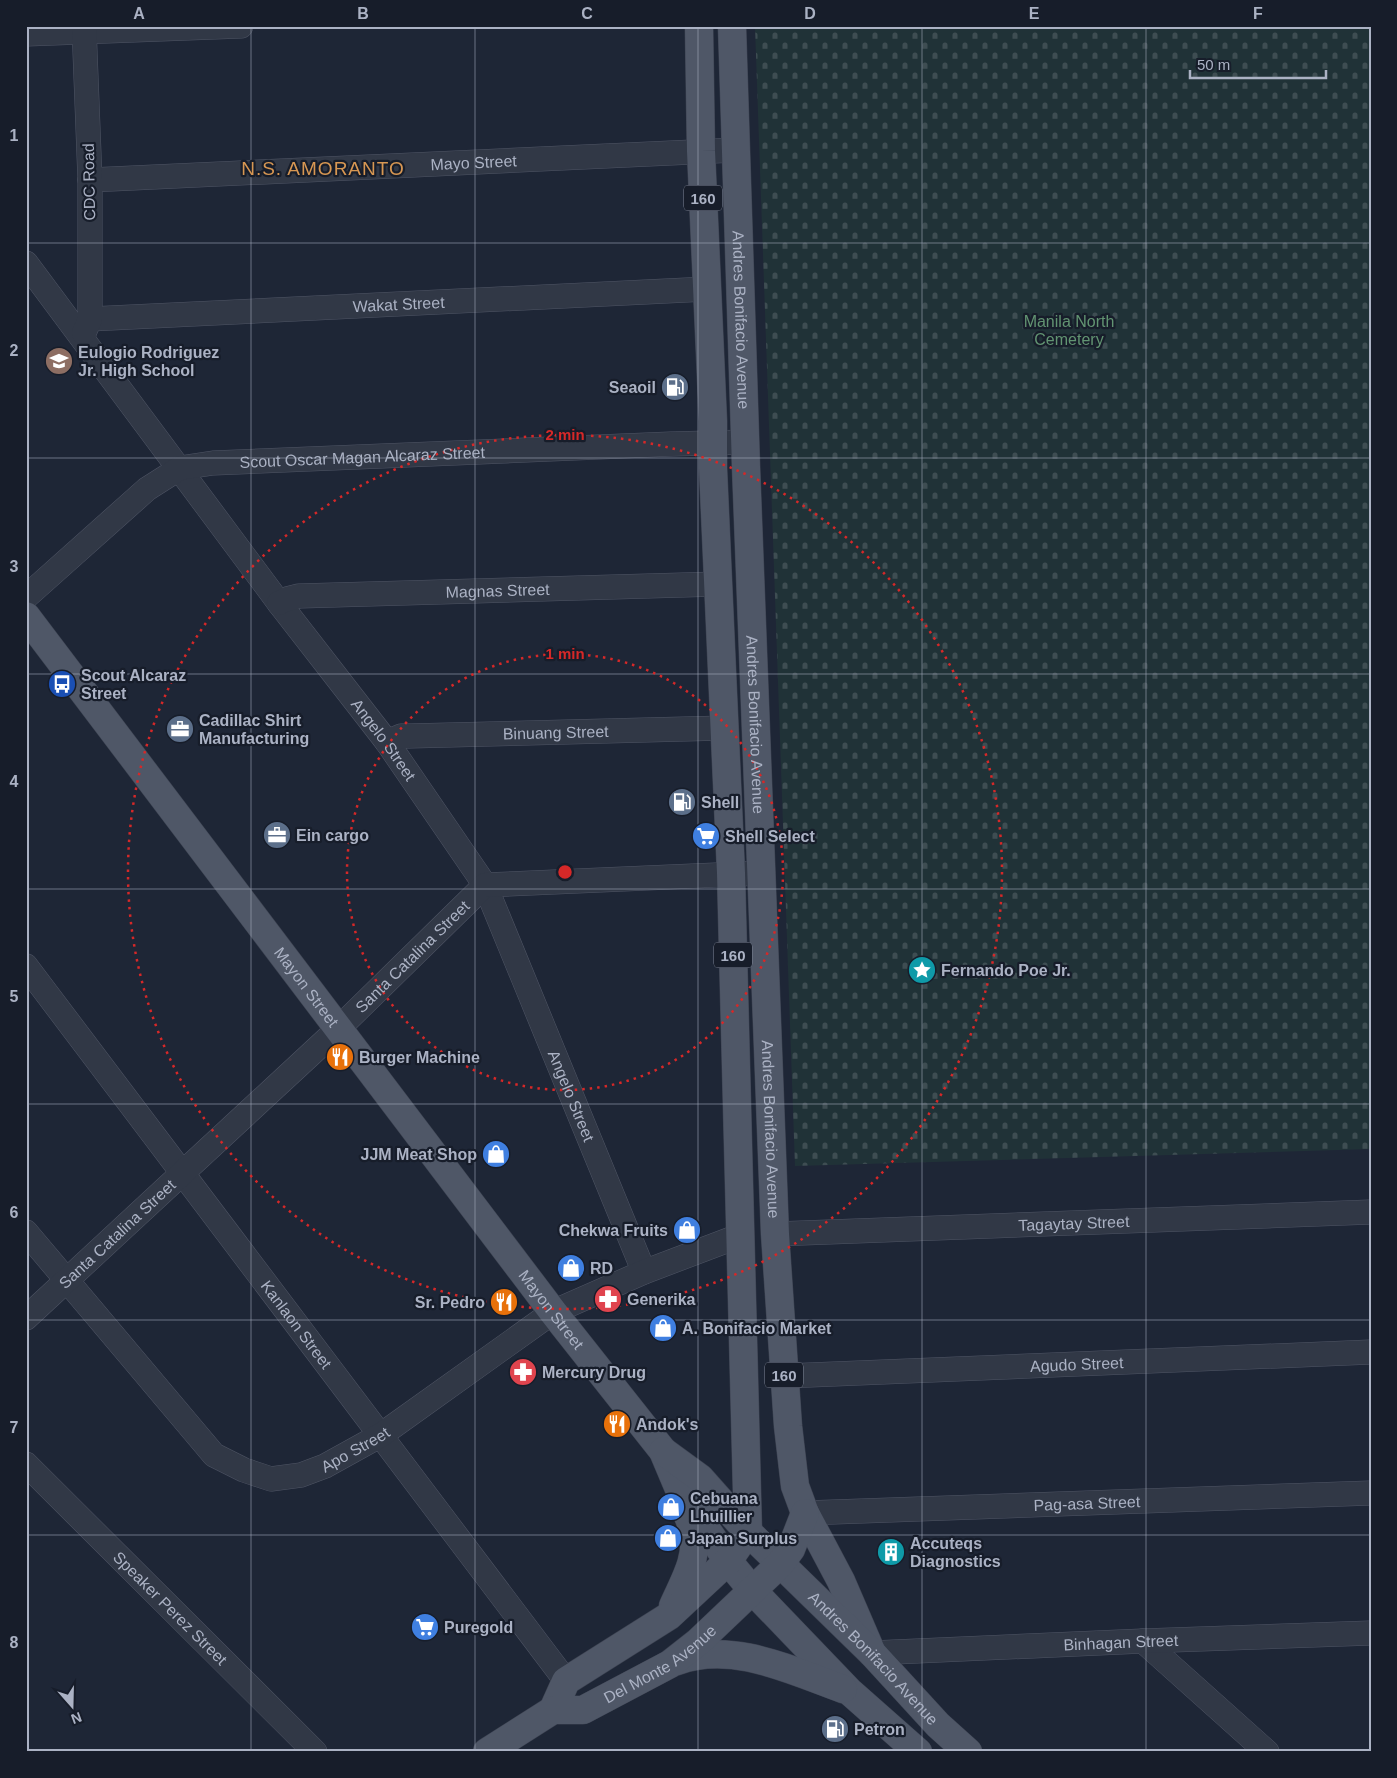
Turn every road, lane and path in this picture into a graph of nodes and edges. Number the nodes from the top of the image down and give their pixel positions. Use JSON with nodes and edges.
{"nodes":[{"id":1,"x":241,"y":26,"type":"edge"},
{"id":2,"x":699,"y":26,"type":"edge"},
{"id":3,"x":732,"y":26,"type":"edge"},
{"id":4,"x":84,"y":29,"type":"edge"},
{"id":5,"x":26,"y":34,"type":"edge"},
{"id":6,"x":736,"y":150,"type":"junction"},
{"id":7,"x":702,"y":151,"type":"junction"},
{"id":8,"x":90,"y":180,"type":"junction"},
{"id":9,"x":26,"y":263,"type":"edge"},
{"id":10,"x":707,"y":289,"type":"junction"},
{"id":11,"x":86,"y":328,"type":"junction"},
{"id":12,"x":714,"y":442,"type":"junction"},
{"id":13,"x":746,"y":442,"type":"junction"},
{"id":14,"x":180,"y":468,"type":"junction"},
{"id":15,"x":718,"y":584,"type":"junction"},
{"id":16,"x":26,"y":597,"type":"edge"},
{"id":17,"x":279,"y":603,"type":"junction"},
{"id":18,"x":26,"y":616,"type":"edge"},
{"id":19,"x":724,"y":728,"type":"junction"},
{"id":20,"x":387,"y":742,"type":"junction"},
{"id":21,"x":762,"y":872,"type":"junction"},
{"id":22,"x":731,"y":873,"type":"junction"},
{"id":23,"x":485,"y":885,"type":"junction"},
{"id":24,"x":26,"y":966,"type":"edge"},
{"id":25,"x":339,"y":1028,"type":"junction"},
{"id":26,"x":182,"y":1173,"type":"junction"},
{"id":27,"x":1371,"y":1212,"type":"edge"},
{"id":28,"x":26,"y":1232,"type":"edge"},
{"id":29,"x":775,"y":1234,"type":"junction"},
{"id":30,"x":740,"y":1236,"type":"junction"},
{"id":31,"x":644,"y":1272,"type":"junction"},
{"id":32,"x":67,"y":1280,"type":"junction"},
{"id":33,"x":553,"y":1312,"type":"junction"},
{"id":34,"x":26,"y":1318,"type":"edge"},
{"id":35,"x":1371,"y":1352,"type":"edge"},
{"id":36,"x":784,"y":1376,"type":"junction"},
{"id":37,"x":381,"y":1435,"type":"junction"},
{"id":38,"x":26,"y":1464,"type":"edge"},
{"id":39,"x":747,"y":1464,"type":"junction"},
{"id":40,"x":690,"y":1484,"type":"junction"},
{"id":41,"x":1371,"y":1493,"type":"edge"},
{"id":42,"x":805,"y":1513,"type":"junction"},
{"id":43,"x":748,"y":1532,"type":"junction"},
{"id":44,"x":728,"y":1561,"type":"junction"},
{"id":45,"x":780,"y":1564,"type":"junction"},
{"id":46,"x":753,"y":1591,"type":"junction"},
{"id":47,"x":669,"y":1616,"type":"junction"},
{"id":48,"x":1371,"y":1633,"type":"edge"},
{"id":49,"x":1144,"y":1641,"type":"junction"},
{"id":50,"x":872,"y":1653,"type":"junction"},
{"id":51,"x":670,"y":1664,"type":"junction"},
{"id":52,"x":566,"y":1681,"type":"junction"},
{"id":53,"x":849,"y":1691,"type":"junction"},
{"id":54,"x":553,"y":1710,"type":"junction"},
{"id":55,"x":315,"y":1752,"type":"edge"},
{"id":56,"x":487,"y":1752,"type":"edge"},
{"id":57,"x":918,"y":1752,"type":"edge"},
{"id":58,"x":968,"y":1752,"type":"edge"},
{"id":59,"x":1267,"y":1752,"type":"edge"}],
"edges":[{"from":1,"to":4,"type":"street"},
{"from":2,"to":7,"type":"main road","name":"Andres Bonifacio Avenue","number":"160"},
{"from":3,"to":6,"type":"main road","name":"Andres Bonifacio Avenue","number":"160"},
{"from":4,"to":5,"type":"street"},
{"from":4,"to":8,"type":"street","name":"CDC Road"},
{"from":6,"to":7,"type":"street","name":"Mayo Street"},
{"from":6,"to":13,"type":"main road","name":"Andres Bonifacio Avenue","number":"160"},
{"from":7,"to":8,"type":"street","name":"Mayo Street"},
{"from":7,"to":10,"type":"main road","name":"Andres Bonifacio Avenue","number":"160"},
{"from":8,"to":11,"type":"street","name":"CDC Road"},
{"from":9,"to":11,"type":"street","name":"Angelo Street"},
{"from":10,"to":11,"type":"street","name":"Wakat Street"},
{"from":10,"to":12,"type":"main road","name":"Andres Bonifacio Avenue","number":"160"},
{"from":11,"to":14,"type":"street","name":"Angelo Street"},
{"from":12,"to":13,"type":"street","name":"Scout Oscar Magan Alcaraz Street"},
{"from":12,"to":14,"type":"street","name":"Scout Oscar Magan Alcaraz Street"},
{"from":12,"to":15,"type":"main road","name":"Andres Bonifacio Avenue","number":"160"},
{"from":13,"to":21,"type":"main road","name":"Andres Bonifacio Avenue","number":"160"},
{"from":14,"to":16,"type":"street","name":"Scout Oscar Magan Alcaraz Street"},
{"from":14,"to":17,"type":"street","name":"Angelo Street"},
{"from":15,"to":17,"type":"street","name":"Magnas Street"},
{"from":15,"to":19,"type":"main road","name":"Andres Bonifacio Avenue","number":"160"},
{"from":17,"to":20,"type":"street","name":"Angelo Street"},
{"from":18,"to":25,"type":"main road","name":"Mayon Street"},
{"from":19,"to":20,"type":"street","name":"Binuang Street"},
{"from":19,"to":22,"type":"main road","name":"Andres Bonifacio Avenue","number":"160"},
{"from":20,"to":23,"type":"street","name":"Angelo Street"},
{"from":21,"to":22,"type":"street"},
{"from":21,"to":29,"type":"main road","name":"Andres Bonifacio Avenue","number":"160"},
{"from":22,"to":23,"type":"street"},
{"from":22,"to":30,"type":"main road","name":"Andres Bonifacio Avenue","number":"160"},
{"from":23,"to":25,"type":"street","name":"Santa Catalina Street"},
{"from":23,"to":31,"type":"street","name":"Angelo Street"},
{"from":24,"to":26,"type":"street","name":"Kanlaon Street"},
{"from":25,"to":26,"type":"street","name":"Santa Catalina Street"},
{"from":25,"to":33,"type":"main road","name":"Mayon Street"},
{"from":26,"to":32,"type":"street","name":"Santa Catalina Street"},
{"from":26,"to":37,"type":"street","name":"Kanlaon Street"},
{"from":27,"to":29,"type":"street","name":"Tagaytay Street"},
{"from":28,"to":32,"type":"street","name":"Apo Street"},
{"from":29,"to":36,"type":"main road","name":"Andres Bonifacio Avenue","number":"160"},
{"from":30,"to":31,"type":"street","name":"Apo Street"},
{"from":30,"to":39,"type":"main road","name":"Andres Bonifacio Avenue","number":"160"},
{"from":31,"to":33,"type":"street","name":"Apo Street"},
{"from":32,"to":34,"type":"street","name":"Santa Catalina Street"},
{"from":32,"to":37,"type":"street","name":"Apo Street"},
{"from":33,"to":37,"type":"street","name":"Apo Street"},
{"from":33,"to":40,"type":"main road","name":"Mayon Street"},
{"from":35,"to":36,"type":"street","name":"Agudo Street"},
{"from":36,"to":42,"type":"main road","name":"Andres Bonifacio Avenue","number":"160"},
{"from":37,"to":52,"type":"street","name":"Kanlaon Street"},
{"from":38,"to":55,"type":"street","name":"Speaker Perez Street"},
{"from":39,"to":40,"type":"main road"},
{"from":39,"to":43,"type":"main road","name":"Andres Bonifacio Avenue","number":"160"},
{"from":40,"to":43,"type":"main road","name":"Mayon Street"},
{"from":40,"to":44,"type":"main road","name":"Mayon Street"},
{"from":40,"to":47,"type":"main road"},
{"from":41,"to":42,"type":"street","name":"Pag-asa Street"},
{"from":42,"to":45,"type":"main road"},
{"from":42,"to":50,"type":"main road","name":"Andres Bonifacio Avenue"},
{"from":43,"to":44,"type":"main road"},
{"from":43,"to":45,"type":"main road","name":"Andres Bonifacio Avenue"},
{"from":44,"to":46,"type":"main road","name":"Andres Bonifacio Avenue"},
{"from":44,"to":47,"type":"main road","name":"Del Monte Avenue"},
{"from":45,"to":46,"type":"main road"},
{"from":45,"to":50,"type":"main road","name":"Andres Bonifacio Avenue"},
{"from":46,"to":51,"type":"main road","name":"Del Monte Avenue"},
{"from":46,"to":53,"type":"main road","name":"Andres Bonifacio Avenue"},
{"from":47,"to":52,"type":"main road","name":"Del Monte Avenue"},
{"from":48,"to":49,"type":"street","name":"Binhagan Street"},
{"from":49,"to":50,"type":"street","name":"Binhagan Street"},
{"from":49,"to":59,"type":"street"},
{"from":50,"to":58,"type":"main road","name":"Andres Bonifacio Avenue"},
{"from":51,"to":53,"type":"main road"},
{"from":51,"to":54,"type":"main road","name":"Del Monte Avenue"},
{"from":52,"to":54,"type":"main road"},
{"from":53,"to":57,"type":"main road","name":"Andres Bonifacio Avenue"},
{"from":54,"to":56,"type":"main road"}]}
